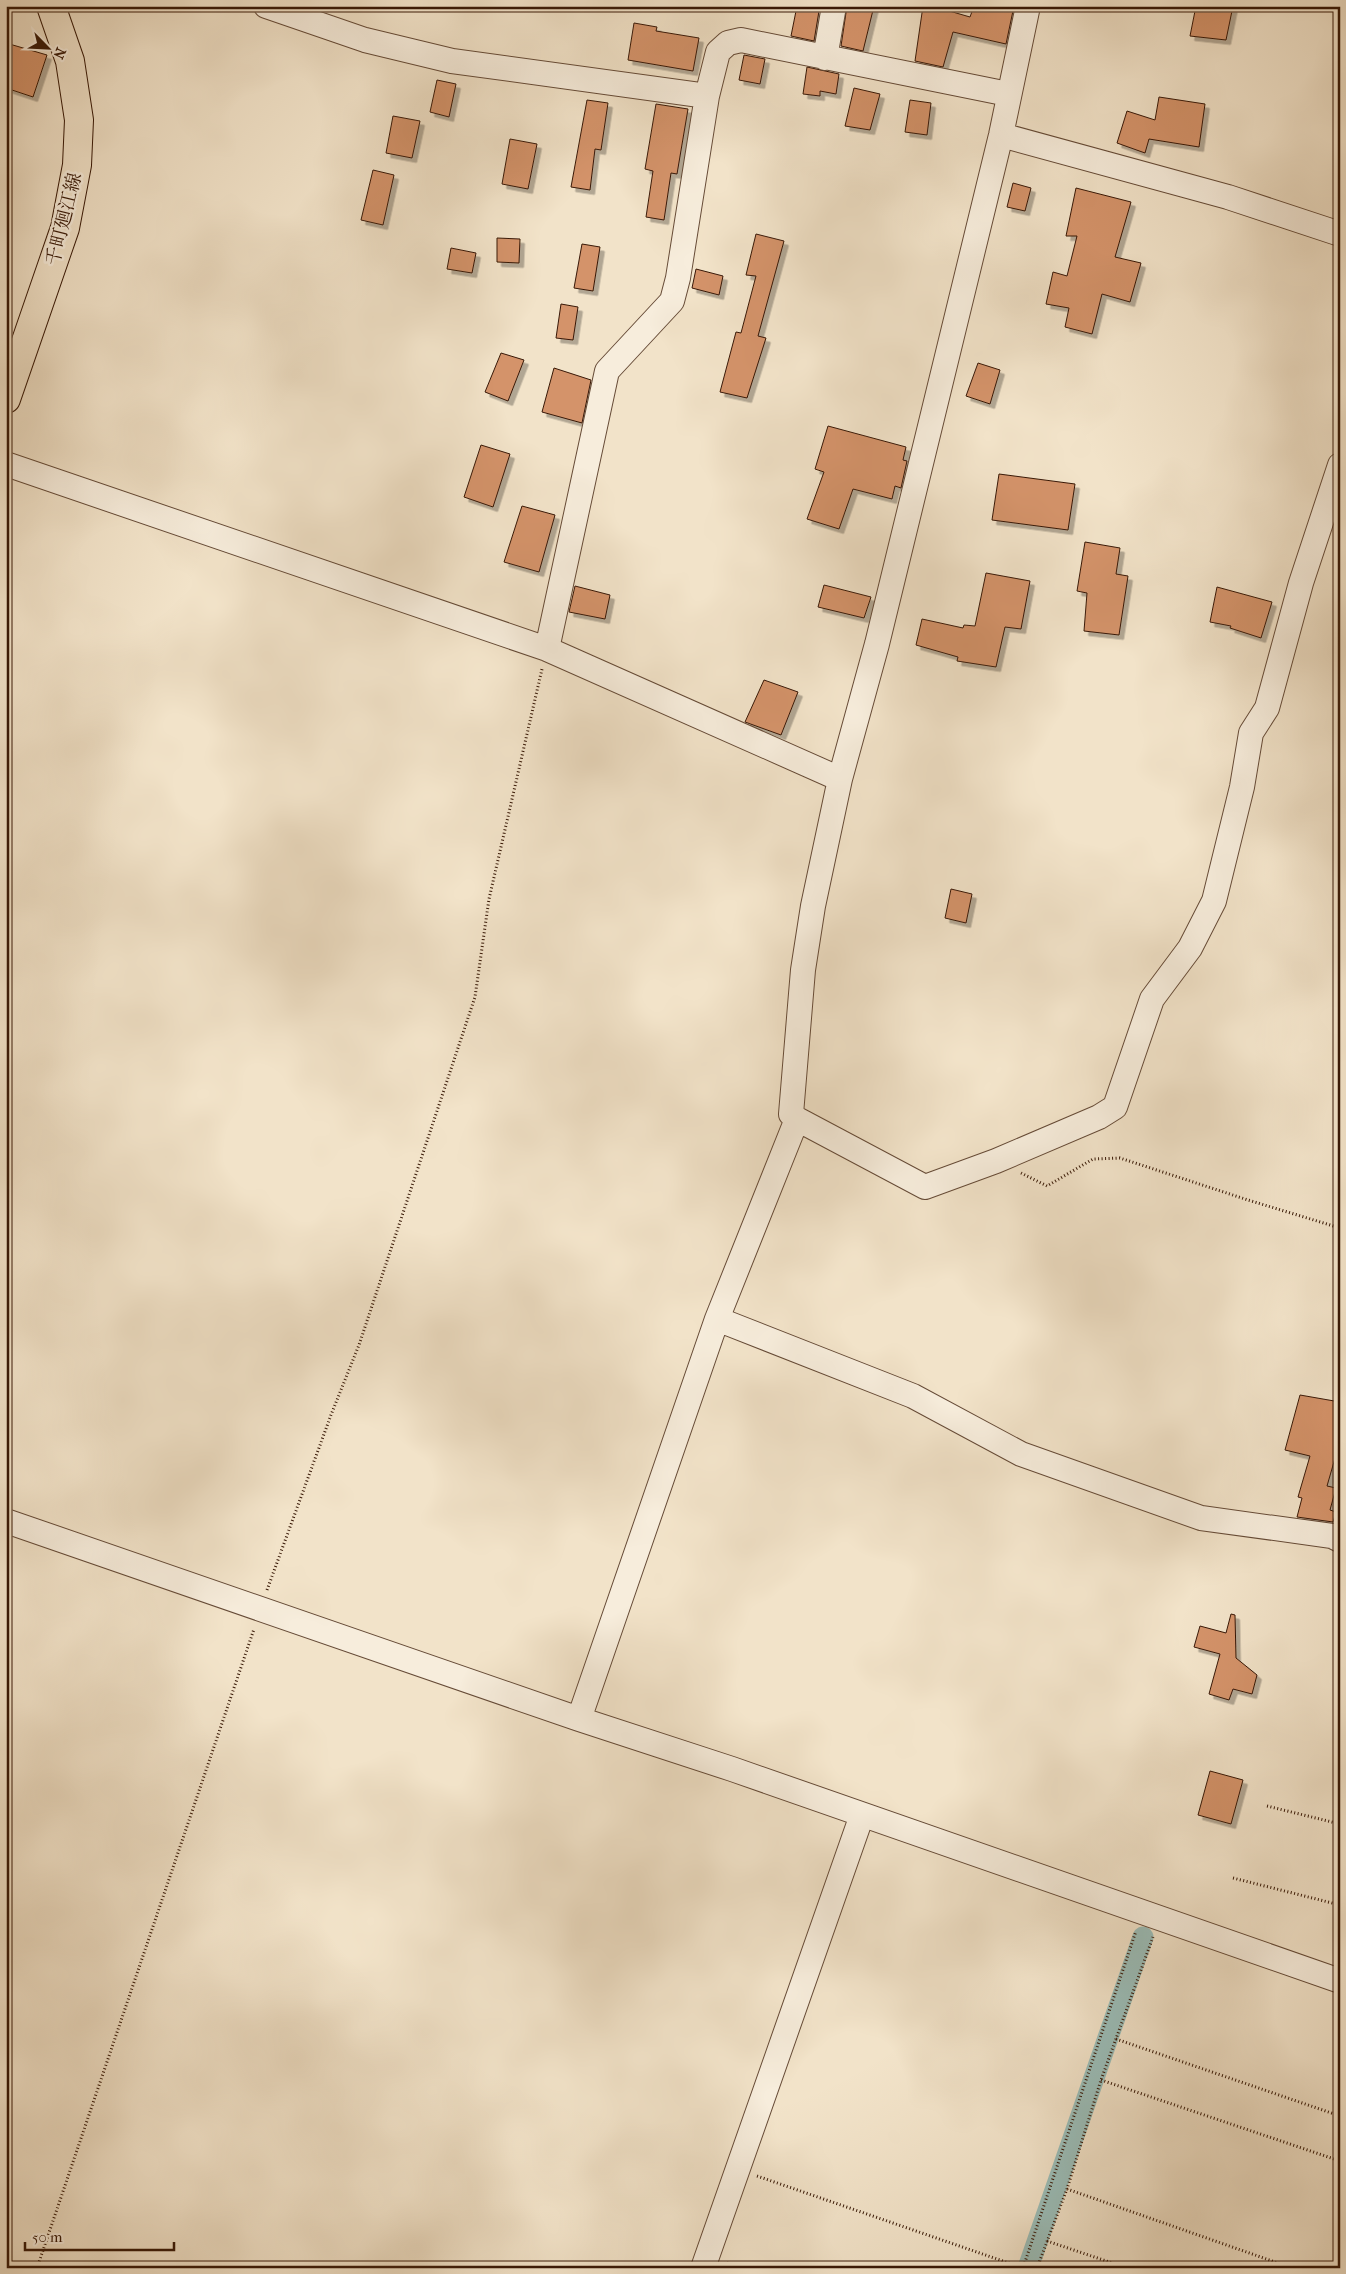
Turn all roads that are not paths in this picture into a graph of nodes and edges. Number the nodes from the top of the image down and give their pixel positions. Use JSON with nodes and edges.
{"nodes":[{"id":1,"x":51,"y":6,"type":"edge"},
{"id":2,"x":266,"y":6,"type":"edge"},
{"id":3,"x":834,"y":6,"type":"edge"},
{"id":4,"x":1028,"y":6,"type":"edge"},
{"id":5,"x":825,"y":58,"type":"junction"},
{"id":6,"x":1008,"y":94,"type":"junction"},
{"id":7,"x":707,"y":96,"type":"junction"},
{"id":8,"x":1001,"y":135,"type":"junction"},
{"id":9,"x":1340,"y":234,"type":"edge"},
{"id":10,"x":6,"y":398,"type":"edge"},
{"id":11,"x":6,"y":464,"type":"edge"},
{"id":12,"x":1340,"y":465,"type":"edge"},
{"id":13,"x":547,"y":648,"type":"junction"},
{"id":14,"x":840,"y":779,"type":"junction"},
{"id":15,"x":797,"y":1119,"type":"junction"},
{"id":16,"x":717,"y":1318,"type":"junction"},
{"id":17,"x":6,"y":1521,"type":"edge"},
{"id":18,"x":1340,"y":1540,"type":"edge"},
{"id":19,"x":579,"y":1719,"type":"junction"},
{"id":20,"x":862,"y":1815,"type":"junction"},
{"id":21,"x":1340,"y":1981,"type":"edge"},
{"id":22,"x":703,"y":2268,"type":"edge"}],
"edges":[{"from":1,"to":10,"type":"main road","name":"千町廻江線"},
{"from":2,"to":7,"type":"street"},
{"from":3,"to":5,"type":"street"},
{"from":4,"to":6,"type":"street"},
{"from":5,"to":6,"type":"street"},
{"from":5,"to":7,"type":"street"},
{"from":6,"to":8,"type":"street"},
{"from":7,"to":13,"type":"street"},
{"from":8,"to":9,"type":"street"},
{"from":8,"to":14,"type":"street"},
{"from":11,"to":13,"type":"street"},
{"from":12,"to":15,"type":"street"},
{"from":13,"to":14,"type":"street"},
{"from":14,"to":15,"type":"street"},
{"from":15,"to":16,"type":"street"},
{"from":16,"to":18,"type":"street"},
{"from":16,"to":19,"type":"street"},
{"from":17,"to":19,"type":"street"},
{"from":19,"to":20,"type":"street"},
{"from":20,"to":21,"type":"street"},
{"from":20,"to":22,"type":"street"}]}
